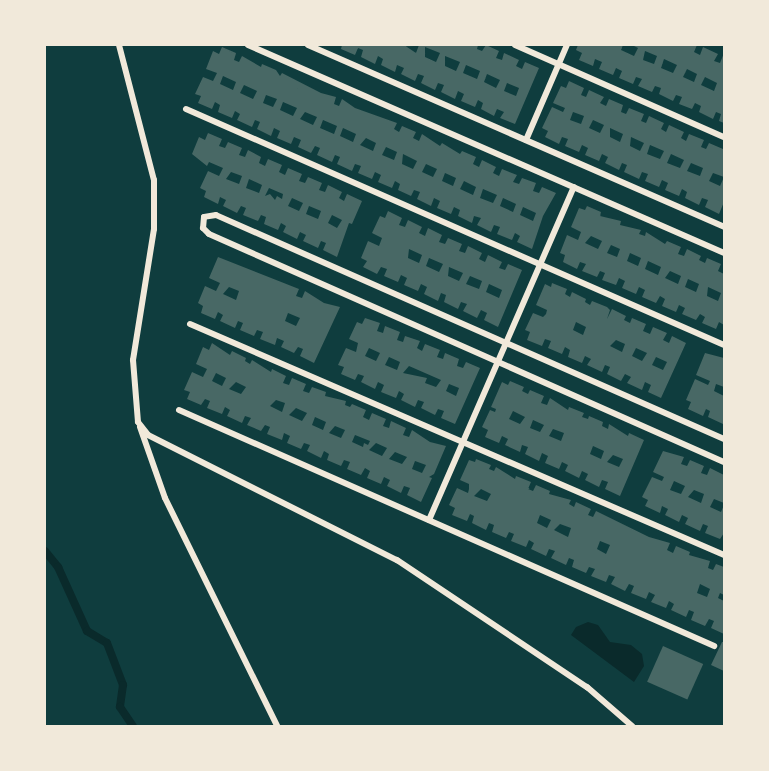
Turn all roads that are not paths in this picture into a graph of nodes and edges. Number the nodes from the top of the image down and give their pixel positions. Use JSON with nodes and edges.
{"nodes":[{"id":1,"x":119,"y":45,"type":"edge"},
{"id":2,"x":248,"y":45,"type":"edge"},
{"id":3,"x":308,"y":45,"type":"edge"},
{"id":4,"x":515,"y":45,"type":"edge"},
{"id":5,"x":567,"y":45,"type":"edge"},
{"id":6,"x":559,"y":64,"type":"junction"},
{"id":7,"x":186,"y":109,"type":"dead end"},
{"id":8,"x":724,"y":137,"type":"edge"},
{"id":9,"x":526,"y":140,"type":"junction"},
{"id":10,"x":574,"y":187,"type":"junction"},
{"id":11,"x":724,"y":227,"type":"edge"},
{"id":12,"x":724,"y":253,"type":"edge"},
{"id":13,"x":538,"y":265,"type":"junction"},
{"id":14,"x":190,"y":324,"type":"dead end"},
{"id":15,"x":504,"y":342,"type":"junction"},
{"id":16,"x":724,"y":345,"type":"edge"},
{"id":17,"x":496,"y":362,"type":"junction"},
{"id":18,"x":179,"y":410,"type":"dead end"},
{"id":19,"x":138,"y":422,"type":"junction"},
{"id":20,"x":724,"y":439,"type":"edge"},
{"id":21,"x":462,"y":440,"type":"junction"},
{"id":22,"x":724,"y":462,"type":"edge"},
{"id":23,"x":429,"y":520,"type":"junction"},
{"id":24,"x":724,"y":555,"type":"edge"},
{"id":25,"x":714,"y":646,"type":"dead end"},
{"id":26,"x":277,"y":726,"type":"edge"},
{"id":27,"x":632,"y":726,"type":"edge"}],
"edges":[{"from":1,"to":19,"type":"street"},
{"from":2,"to":10,"type":"street"},
{"from":3,"to":9,"type":"street"},
{"from":4,"to":6,"type":"street"},
{"from":5,"to":6,"type":"street"},
{"from":6,"to":8,"type":"street"},
{"from":6,"to":9,"type":"street"},
{"from":7,"to":13,"type":"street"},
{"from":9,"to":11,"type":"street"},
{"from":10,"to":12,"type":"street"},
{"from":10,"to":13,"type":"street"},
{"from":13,"to":15,"type":"street"},
{"from":13,"to":16,"type":"street"},
{"from":14,"to":21,"type":"street"},
{"from":15,"to":17,"type":"street"},
{"from":15,"to":17,"type":"street"},
{"from":15,"to":20,"type":"street"},
{"from":17,"to":21,"type":"street"},
{"from":17,"to":22,"type":"street"},
{"from":18,"to":23,"type":"street"},
{"from":19,"to":26,"type":"street"},
{"from":19,"to":27,"type":"street"},
{"from":21,"to":23,"type":"street"},
{"from":21,"to":24,"type":"street"},
{"from":23,"to":25,"type":"street"}]}
